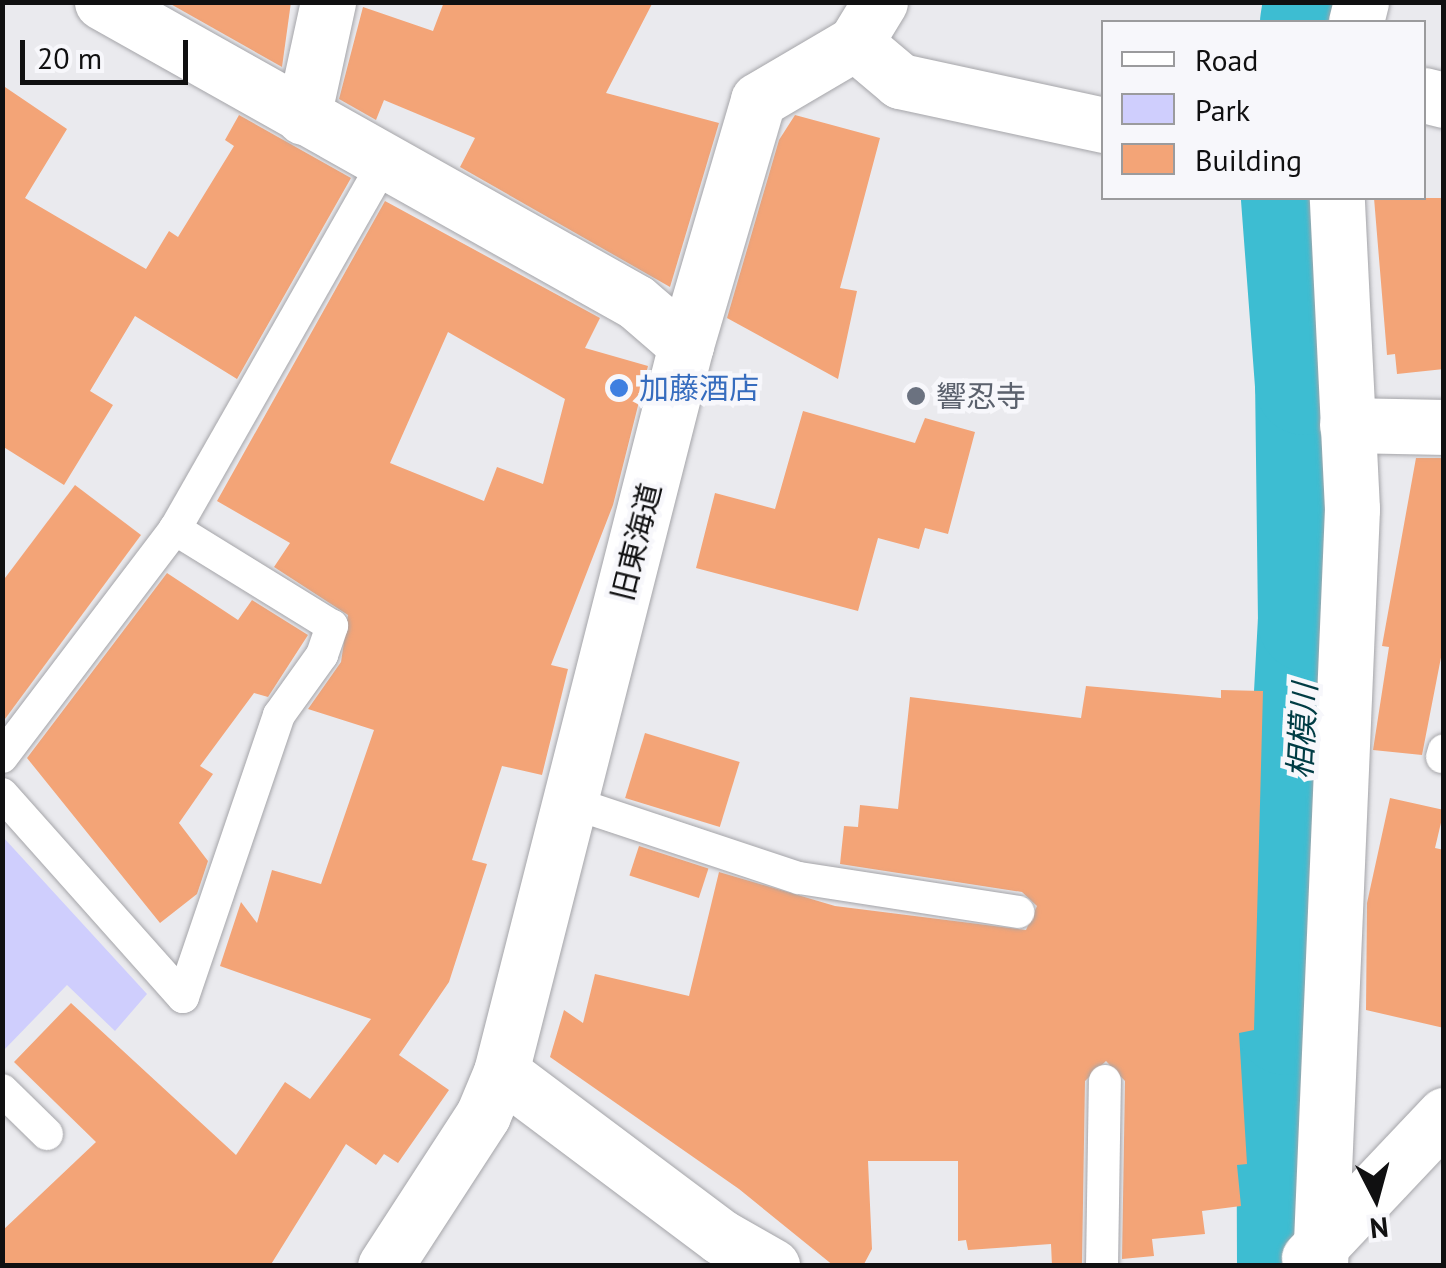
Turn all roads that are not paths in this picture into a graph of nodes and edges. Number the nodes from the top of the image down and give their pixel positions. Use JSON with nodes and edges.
{"nodes":[{"id":1,"x":102,"y":2,"type":"edge"},
{"id":2,"x":328,"y":2,"type":"edge"},
{"id":3,"x":868,"y":22,"type":"edge"},
{"id":4,"x":303,"y":117,"type":"junction"},
{"id":5,"x":1101,"y":124,"type":"edge"},
{"id":6,"x":383,"y":164,"type":"junction"},
{"id":7,"x":1337,"y":200,"type":"edge"},
{"id":8,"x":686,"y":346,"type":"junction"},
{"id":9,"x":1348,"y":426,"type":"junction"},
{"id":10,"x":1444,"y":427,"type":"edge"},
{"id":11,"x":175,"y":529,"type":"junction"},
{"id":12,"x":2,"y":756,"type":"edge"},
{"id":13,"x":2,"y":794,"type":"edge"},
{"id":14,"x":570,"y":802,"type":"junction"},
{"id":15,"x":1018,"y":912,"type":"dead end"},
{"id":16,"x":500,"y":1072,"type":"junction"},
{"id":17,"x":1105,"y":1080,"type":"dead end"},
{"id":18,"x":2,"y":1090,"type":"edge"},
{"id":19,"x":1444,"y":1115,"type":"edge"},
{"id":20,"x":47,"y":1134,"type":"dead end"},
{"id":21,"x":1310,"y":1261,"type":"edge"},
{"id":22,"x":757,"y":1262,"type":"edge"},
{"id":23,"x":385,"y":1266,"type":"edge"},
{"id":24,"x":1102,"y":1266,"type":"edge"}],
"edges":[{"from":1,"to":4,"type":"street"},
{"from":2,"to":4,"type":"street"},
{"from":3,"to":5,"type":"street"},
{"from":3,"to":8,"type":"street","name":"旧東海道"},
{"from":4,"to":6,"type":"street"},
{"from":6,"to":8,"type":"street"},
{"from":6,"to":11,"type":"lane"},
{"from":7,"to":9,"type":"street"},
{"from":8,"to":14,"type":"street","name":"旧東海道"},
{"from":9,"to":10,"type":"street"},
{"from":9,"to":21,"type":"street"},
{"from":11,"to":12,"type":"lane"},
{"from":11,"to":13,"type":"lane"},
{"from":14,"to":15,"type":"lane"},
{"from":14,"to":16,"type":"street","name":"旧東海道"},
{"from":16,"to":22,"type":"street"},
{"from":16,"to":23,"type":"street","name":"旧東海道"},
{"from":17,"to":24,"type":"lane"},
{"from":18,"to":20,"type":"lane"},
{"from":19,"to":21,"type":"street"}]}
